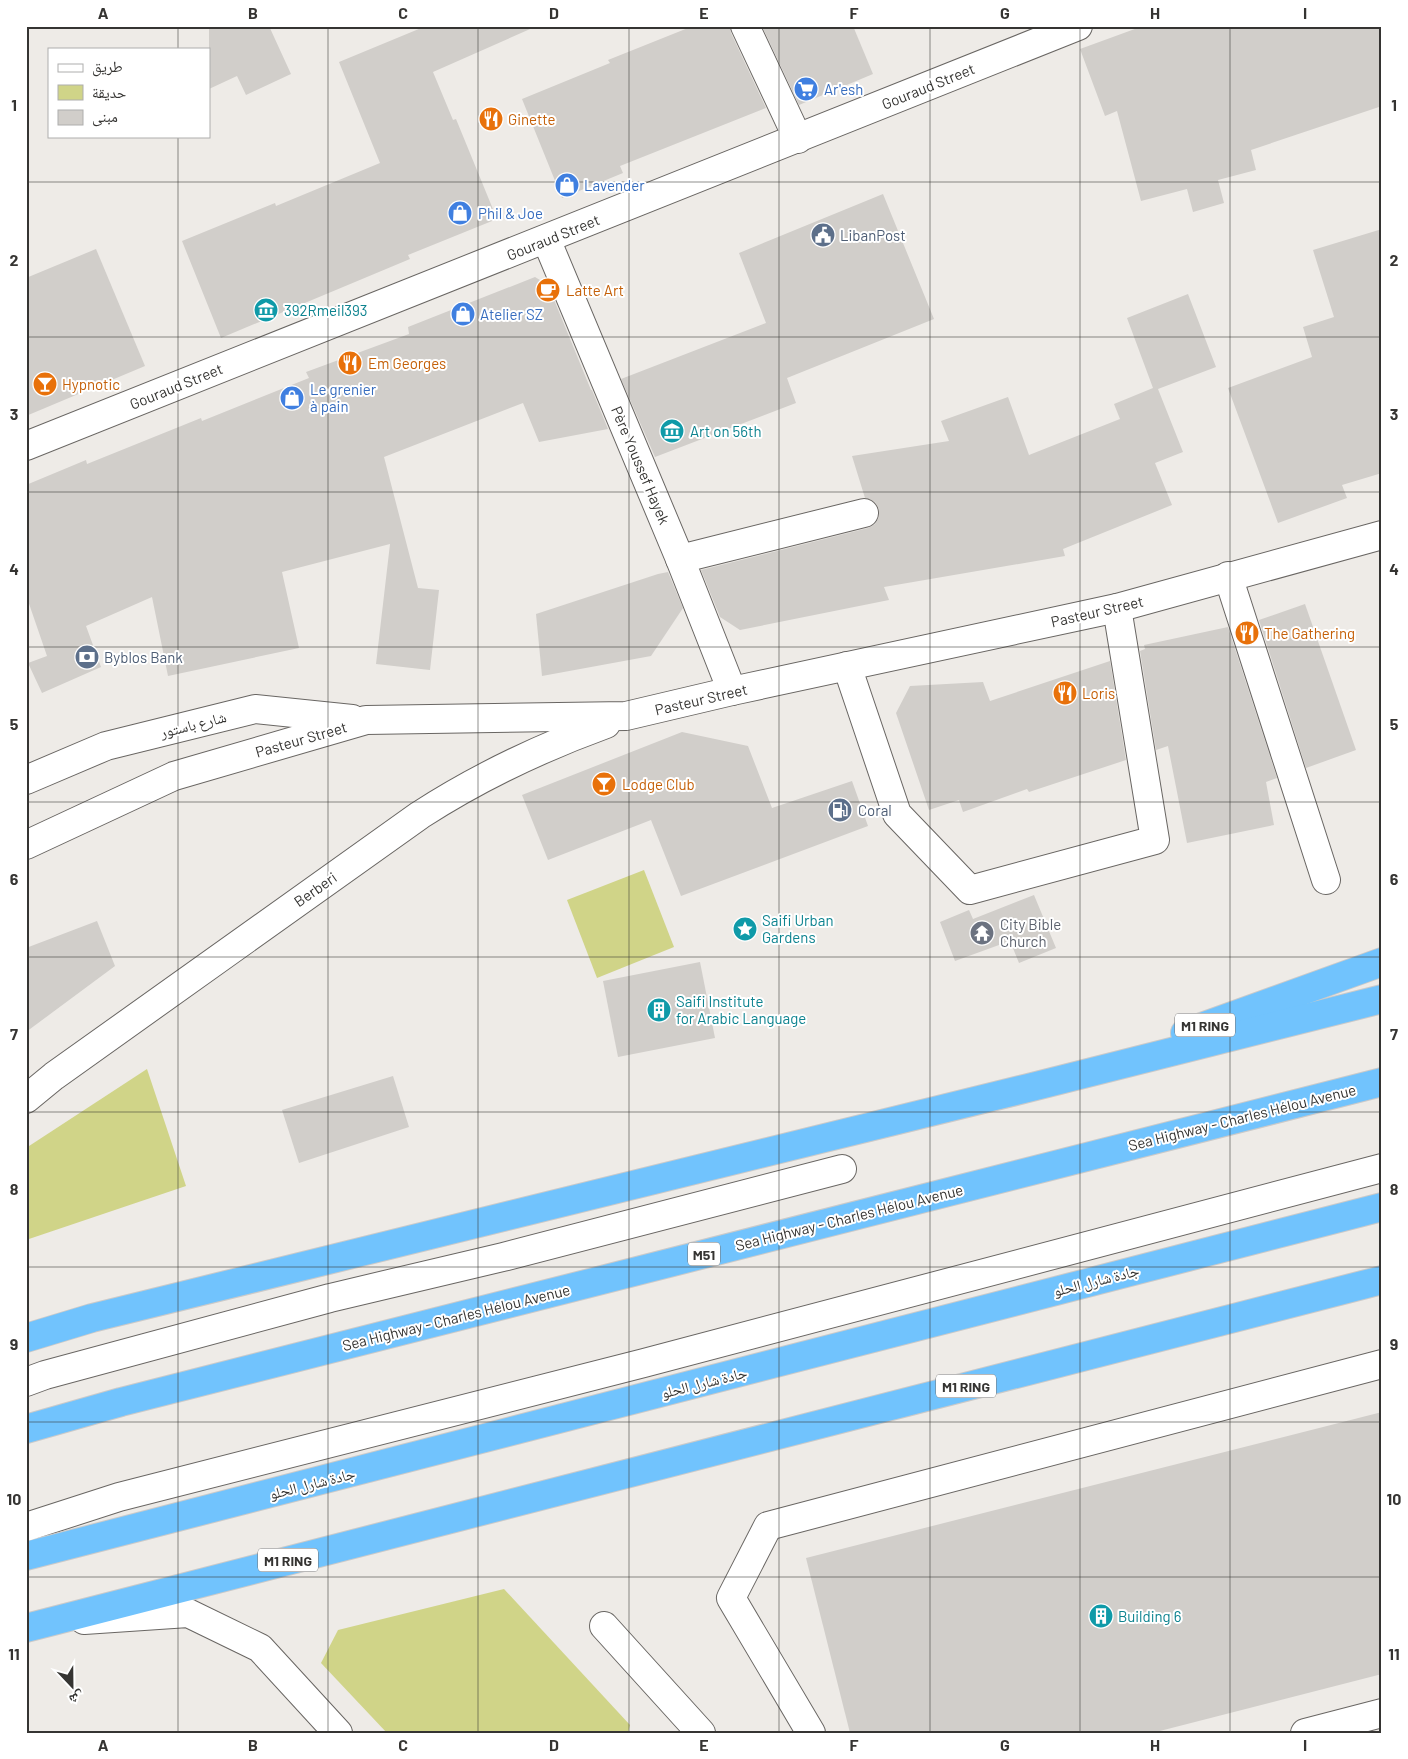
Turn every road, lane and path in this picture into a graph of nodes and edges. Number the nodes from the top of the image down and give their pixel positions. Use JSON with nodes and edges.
{"nodes":[{"id":1,"x":745,"y":26,"type":"edge"},
{"id":2,"x":1078,"y":26,"type":"edge"},
{"id":3,"x":798,"y":138,"type":"junction"},
{"id":4,"x":546,"y":240,"type":"junction"},
{"id":5,"x":27,"y":442,"type":"edge"},
{"id":6,"x":864,"y":512,"type":"dead end"},
{"id":7,"x":1379,"y":542,"type":"edge"},
{"id":8,"x":680,"y":558,"type":"junction"},
{"id":9,"x":1228,"y":576,"type":"junction"},
{"id":10,"x":1117,"y":608,"type":"junction"},
{"id":11,"x":847,"y":666,"type":"junction"},
{"id":12,"x":732,"y":691,"type":"junction"},
{"id":13,"x":626,"y":716,"type":"junction"},
{"id":14,"x":366,"y":720,"type":"junction"},
{"id":15,"x":26,"y":780,"type":"edge"},
{"id":16,"x":26,"y":845,"type":"edge"},
{"id":17,"x":1326,"y":880,"type":"dead end"},
{"id":18,"x":1382,"y":962,"type":"edge"},
{"id":19,"x":1382,"y":999,"type":"edge"},
{"id":20,"x":1382,"y":1082,"type":"edge"},
{"id":21,"x":1028,"y":1088,"type":"junction"},
{"id":22,"x":26,"y":1099,"type":"edge"},
{"id":23,"x":1382,"y":1168,"type":"edge"},
{"id":24,"x":842,"y":1169,"type":"dead end"},
{"id":25,"x":1382,"y":1207,"type":"edge"},
{"id":26,"x":1382,"y":1280,"type":"edge"},
{"id":27,"x":26,"y":1338,"type":"edge"},
{"id":28,"x":1382,"y":1364,"type":"edge"},
{"id":29,"x":26,"y":1382,"type":"edge"},
{"id":30,"x":26,"y":1429,"type":"edge"},
{"id":31,"x":26,"y":1527,"type":"edge"},
{"id":32,"x":26,"y":1556,"type":"edge"},
{"id":33,"x":32,"y":1626,"type":"edge"},
{"id":34,"x":604,"y":1626,"type":"dead end"},
{"id":35,"x":1382,"y":1713,"type":"edge"},
{"id":36,"x":338,"y":1733,"type":"edge"},
{"id":37,"x":701,"y":1733,"type":"edge"},
{"id":38,"x":811,"y":1733,"type":"edge"},
{"id":39,"x":1305,"y":1733,"type":"edge"}],
"edges":[{"from":1,"to":3,"type":"street"},
{"from":2,"to":3,"type":"street","name":"Gouraud Street"},
{"from":3,"to":4,"type":"street","name":"Gouraud Street"},
{"from":4,"to":5,"type":"street","name":"Gouraud Street"},
{"from":4,"to":8,"type":"street","name":"Père Youssef Hayek"},
{"from":6,"to":8,"type":"street"},
{"from":7,"to":9,"type":"street","name":"Pasteur Street"},
{"from":8,"to":12,"type":"street","name":"Père Youssef Hayek"},
{"from":9,"to":10,"type":"street","name":"Pasteur Street"},
{"from":9,"to":17,"type":"street"},
{"from":10,"to":11,"type":"street","name":"Pasteur Street"},
{"from":10,"to":11,"type":"street"},
{"from":11,"to":12,"type":"street","name":"Pasteur Street"},
{"from":12,"to":13,"type":"street","name":"Pasteur Street"},
{"from":13,"to":14,"type":"street","name":"Pasteur Street"},
{"from":13,"to":22,"type":"street","name":"Berberi"},
{"from":14,"to":15,"type":"street","name":"شارع باستور"},
{"from":14,"to":16,"type":"street","name":"Pasteur Street"},
{"from":18,"to":21,"type":"highway","number":"M1 RING"},
{"from":19,"to":21,"type":"highway"},
{"from":20,"to":30,"type":"highway","name":"Sea Highway - Charles Hélou Avenue","number":"M51"},
{"from":21,"to":27,"type":"highway"},
{"from":23,"to":31,"type":"street"},
{"from":24,"to":29,"type":"street"},
{"from":25,"to":32,"type":"highway","name":"جادة شارل الحلو"},
{"from":26,"to":33,"type":"highway","number":"M1 RING"},
{"from":28,"to":38,"type":"street"},
{"from":33,"to":36,"type":"street"},
{"from":34,"to":37,"type":"street"},
{"from":35,"to":39,"type":"street"}]}
